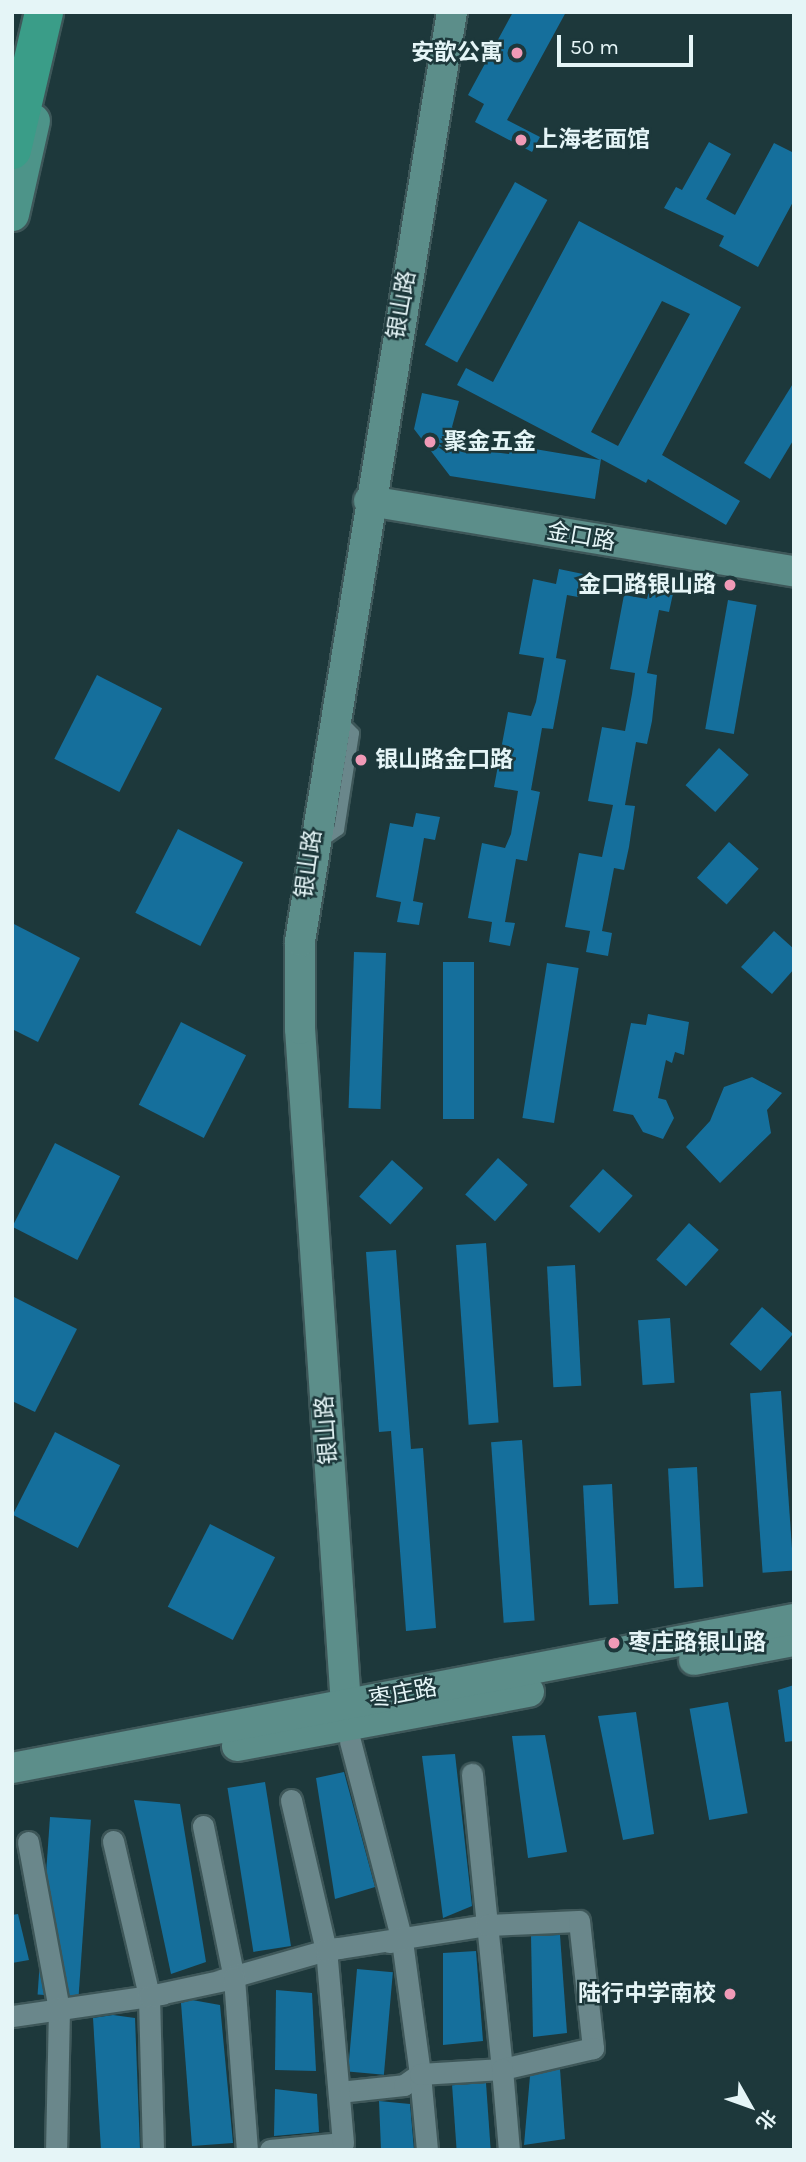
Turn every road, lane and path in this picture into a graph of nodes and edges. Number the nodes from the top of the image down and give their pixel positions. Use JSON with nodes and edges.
{"nodes":[{"id":1,"x":44,"y":12,"type":"edge"},
{"id":2,"x":57,"y":12,"type":"edge"},
{"id":3,"x":452,"y":12,"type":"edge"},
{"id":4,"x":12,"y":150,"type":"edge"},
{"id":5,"x":12,"y":214,"type":"edge"},
{"id":6,"x":369,"y":501,"type":"junction"},
{"id":7,"x":794,"y":571,"type":"edge"},
{"id":8,"x":794,"y":1619,"type":"edge"},
{"id":9,"x":794,"y":1641,"type":"edge"},
{"id":10,"x":348,"y":1724,"type":"junction"},
{"id":11,"x":12,"y":1768,"type":"edge"},
{"id":12,"x":472,"y":1774,"type":"dead end"},
{"id":13,"x":12,"y":1787,"type":"edge"},
{"id":14,"x":291,"y":1800,"type":"dead end"},
{"id":15,"x":203,"y":1826,"type":"dead end"},
{"id":16,"x":113,"y":1841,"type":"dead end"},
{"id":17,"x":28,"y":1842,"type":"dead end"},
{"id":18,"x":487,"y":1925,"type":"junction"},
{"id":19,"x":402,"y":1940,"type":"junction"},
{"id":20,"x":326,"y":1950,"type":"junction"},
{"id":21,"x":234,"y":1978,"type":"junction"},
{"id":22,"x":149,"y":1996,"type":"junction"},
{"id":23,"x":59,"y":2009,"type":"junction"},
{"id":24,"x":12,"y":2016,"type":"edge"},
{"id":25,"x":502,"y":2069,"type":"junction"},
{"id":26,"x":420,"y":2074,"type":"junction"},
{"id":27,"x":339,"y":2092,"type":"junction"},
{"id":28,"x":345,"y":2147,"type":"edge"},
{"id":29,"x":56,"y":2150,"type":"edge"},
{"id":30,"x":153,"y":2150,"type":"edge"},
{"id":31,"x":247,"y":2150,"type":"edge"},
{"id":32,"x":270,"y":2150,"type":"edge"},
{"id":33,"x":426,"y":2150,"type":"edge"},
{"id":34,"x":509,"y":2150,"type":"edge"}],
"edges":[{"from":1,"to":4,"type":"highway"},
{"from":2,"to":5,"type":"main road"},
{"from":3,"to":6,"type":"street","name":"银山路"},
{"from":6,"to":7,"type":"street","name":"金口路"},
{"from":6,"to":10,"type":"street","name":"银山路"},
{"from":8,"to":10,"type":"street","name":"枣庄路"},
{"from":9,"to":10,"type":"street","name":"枣庄路"},
{"from":10,"to":11,"type":"street","name":"枣庄路"},
{"from":10,"to":13,"type":"street","name":"枣庄路"},
{"from":10,"to":19,"type":"street"},
{"from":12,"to":18,"type":"street"},
{"from":14,"to":20,"type":"street"},
{"from":15,"to":21,"type":"street"},
{"from":16,"to":22,"type":"street"},
{"from":17,"to":23,"type":"street"},
{"from":18,"to":19,"type":"street"},
{"from":18,"to":25,"type":"street"},
{"from":18,"to":25,"type":"street"},
{"from":19,"to":20,"type":"street"},
{"from":19,"to":26,"type":"street"},
{"from":20,"to":21,"type":"street"},
{"from":20,"to":27,"type":"street"},
{"from":21,"to":22,"type":"street"},
{"from":21,"to":31,"type":"street"},
{"from":22,"to":23,"type":"street"},
{"from":22,"to":30,"type":"street"},
{"from":23,"to":24,"type":"street"},
{"from":23,"to":29,"type":"street"},
{"from":25,"to":26,"type":"street"},
{"from":25,"to":34,"type":"street"},
{"from":26,"to":27,"type":"street"},
{"from":26,"to":33,"type":"street"},
{"from":27,"to":28,"type":"street"},
{"from":28,"to":32,"type":"street"}]}
